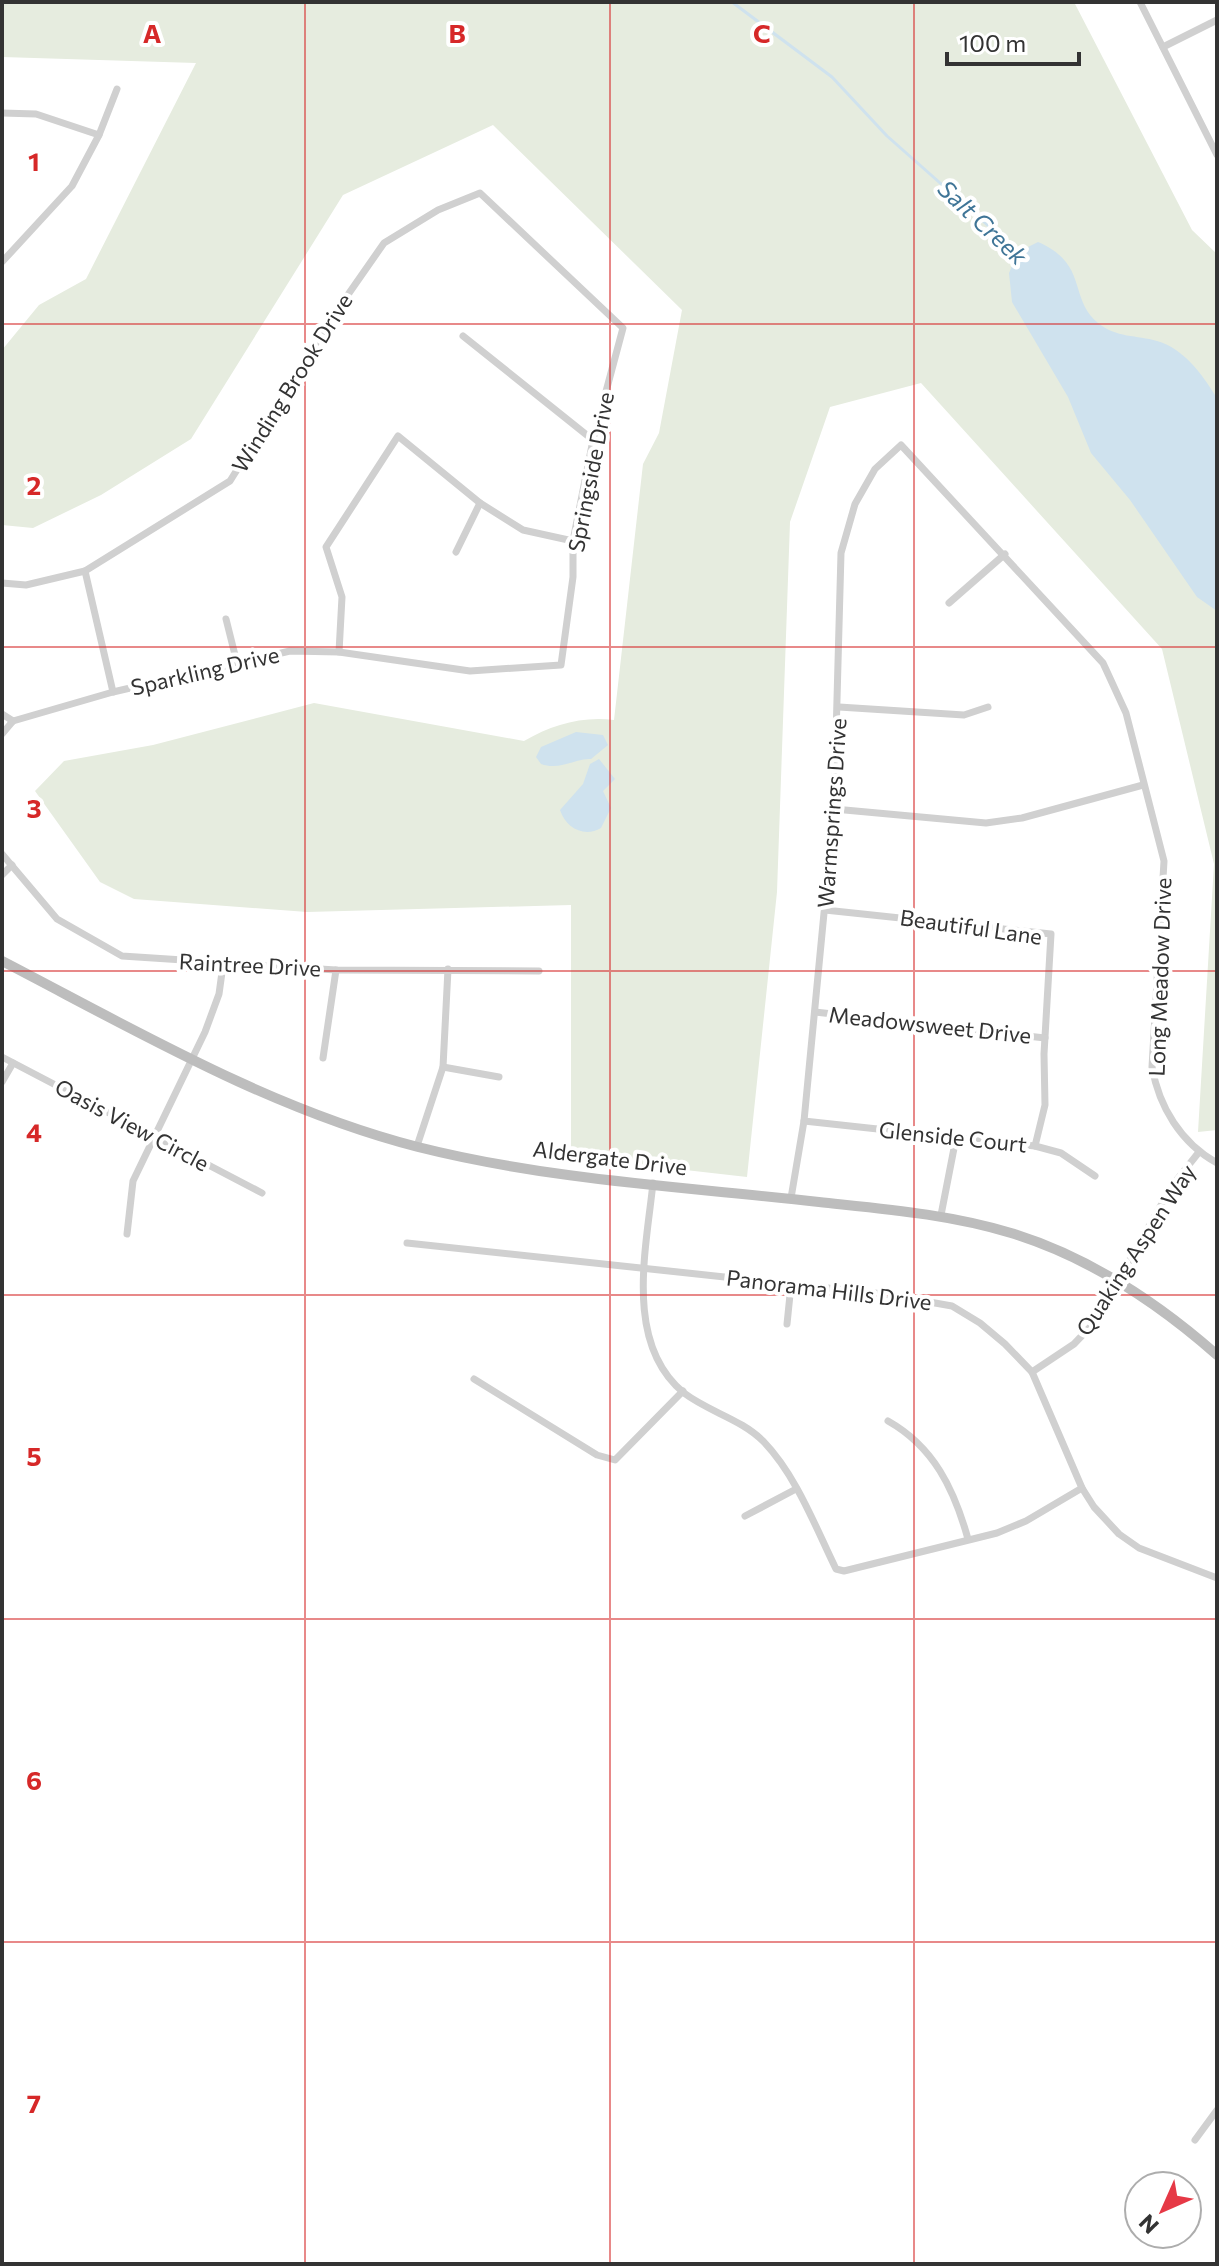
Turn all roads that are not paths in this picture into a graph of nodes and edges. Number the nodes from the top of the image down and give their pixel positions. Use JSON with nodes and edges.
{"nodes":[{"id":1,"x":1140,"y":2,"type":"edge"},
{"id":2,"x":1217,"y":20,"type":"edge"},
{"id":3,"x":1163,"y":47,"type":"junction"},
{"id":4,"x":117,"y":89,"type":"dead end"},
{"id":5,"x":2,"y":113,"type":"edge"},
{"id":6,"x":99,"y":135,"type":"junction"},
{"id":7,"x":1213,"y":138,"type":"edge"},
{"id":8,"x":1217,"y":155,"type":"edge"},
{"id":9,"x":2,"y":262,"type":"edge"},
{"id":10,"x":623,"y":328,"type":"joint"},
{"id":11,"x":463,"y":336,"type":"dead end"},
{"id":12,"x":593,"y":440,"type":"junction"},
{"id":13,"x":901,"y":445,"type":"joint"},
{"id":14,"x":480,"y":503,"type":"junction"},
{"id":15,"x":573,"y":541,"type":"junction"},
{"id":16,"x":456,"y":552,"type":"dead end"},
{"id":17,"x":1005,"y":554,"type":"junction"},
{"id":18,"x":85,"y":571,"type":"junction"},
{"id":19,"x":2,"y":583,"type":"edge"},
{"id":20,"x":949,"y":603,"type":"dead end"},
{"id":21,"x":226,"y":619,"type":"dead end"},
{"id":22,"x":339,"y":652,"type":"junction"},
{"id":23,"x":237,"y":663,"type":"junction"},
{"id":24,"x":561,"y":665,"type":"joint"},
{"id":25,"x":113,"y":692,"type":"junction"},
{"id":26,"x":839,"y":707,"type":"junction"},
{"id":27,"x":988,"y":707,"type":"dead end"},
{"id":28,"x":2,"y":714,"type":"edge"},
{"id":29,"x":13,"y":721,"type":"junction"},
{"id":30,"x":2,"y":734,"type":"edge"},
{"id":31,"x":1143,"y":785,"type":"junction"},
{"id":32,"x":834,"y":809,"type":"junction"},
{"id":33,"x":2,"y":854,"type":"edge"},
{"id":34,"x":12,"y":865,"type":"junction"},
{"id":35,"x":2,"y":875,"type":"edge"},
{"id":36,"x":825,"y":910,"type":"junction"},
{"id":37,"x":2,"y":961,"type":"edge"},
{"id":38,"x":223,"y":965,"type":"junction"},
{"id":39,"x":448,"y":969,"type":"junction"},
{"id":40,"x":336,"y":970,"type":"junction"},
{"id":41,"x":539,"y":971,"type":"dead end"},
{"id":42,"x":815,"y":1012,"type":"junction"},
{"id":43,"x":1045,"y":1038,"type":"junction"},
{"id":44,"x":2,"y":1057,"type":"edge"},
{"id":45,"x":323,"y":1058,"type":"dead end"},
{"id":46,"x":192,"y":1060,"type":"junction"},
{"id":47,"x":13,"y":1063,"type":"junction"},
{"id":48,"x":443,"y":1067,"type":"junction"},
{"id":49,"x":499,"y":1077,"type":"dead end"},
{"id":50,"x":2,"y":1082,"type":"edge"},
{"id":51,"x":804,"y":1121,"type":"junction"},
{"id":52,"x":154,"y":1137,"type":"junction"},
{"id":53,"x":956,"y":1138,"type":"junction"},
{"id":54,"x":417,"y":1146,"type":"junction"},
{"id":55,"x":1035,"y":1146,"type":"junction"},
{"id":56,"x":1199,"y":1152,"type":"junction"},
{"id":57,"x":1217,"y":1163,"type":"edge"},
{"id":58,"x":1095,"y":1176,"type":"dead end"},
{"id":59,"x":653,"y":1183,"type":"junction"},
{"id":60,"x":262,"y":1193,"type":"dead end"},
{"id":61,"x":791,"y":1198,"type":"junction"},
{"id":62,"x":941,"y":1215,"type":"junction"},
{"id":63,"x":127,"y":1234,"type":"dead end"},
{"id":64,"x":407,"y":1243,"type":"dead end"},
{"id":65,"x":645,"y":1267,"type":"junction"},
{"id":66,"x":1119,"y":1280,"type":"junction"},
{"id":67,"x":791,"y":1285,"type":"junction"},
{"id":68,"x":787,"y":1324,"type":"dead end"},
{"id":69,"x":1217,"y":1355,"type":"edge"},
{"id":70,"x":1032,"y":1372,"type":"junction"},
{"id":71,"x":474,"y":1379,"type":"dead end"},
{"id":72,"x":683,"y":1391,"type":"junction"},
{"id":73,"x":888,"y":1421,"type":"dead end"},
{"id":74,"x":1082,"y":1488,"type":"junction"},
{"id":75,"x":796,"y":1489,"type":"junction"},
{"id":76,"x":745,"y":1516,"type":"dead end"},
{"id":77,"x":968,"y":1539,"type":"junction"},
{"id":78,"x":1217,"y":1578,"type":"edge"},
{"id":79,"x":1217,"y":2110,"type":"edge"},
{"id":80,"x":1195,"y":2140,"type":"dead end"}],
"edges":[{"from":1,"to":3,"type":"street"},
{"from":2,"to":3,"type":"street"},
{"from":3,"to":7,"type":"street"},
{"from":4,"to":6,"type":"street"},
{"from":5,"to":6,"type":"street"},
{"from":6,"to":9,"type":"street"},
{"from":7,"to":8,"type":"street"},
{"from":10,"to":12,"type":"street","name":"Springside Drive"},
{"from":10,"to":18,"type":"street","name":"Winding Brook Drive"},
{"from":11,"to":12,"type":"street"},
{"from":12,"to":15,"type":"street","name":"Springside Drive"},
{"from":13,"to":17,"type":"street","name":"Long Meadow Drive"},
{"from":13,"to":26,"type":"street","name":"Warmsprings Drive"},
{"from":14,"to":15,"type":"street"},
{"from":14,"to":16,"type":"street"},
{"from":14,"to":22,"type":"street"},
{"from":15,"to":24,"type":"street","name":"Springside Drive"},
{"from":17,"to":20,"type":"street"},
{"from":17,"to":31,"type":"street","name":"Long Meadow Drive"},
{"from":18,"to":19,"type":"street","name":"Winding Brook Drive"},
{"from":18,"to":25,"type":"street"},
{"from":21,"to":23,"type":"street"},
{"from":22,"to":23,"type":"street","name":"Sparkling Drive"},
{"from":22,"to":24,"type":"street","name":"Sparkling Drive"},
{"from":23,"to":25,"type":"street","name":"Sparkling Drive"},
{"from":25,"to":29,"type":"street","name":"Sparkling Drive"},
{"from":26,"to":27,"type":"street"},
{"from":26,"to":32,"type":"street","name":"Warmsprings Drive"},
{"from":28,"to":29,"type":"street"},
{"from":29,"to":30,"type":"street"},
{"from":31,"to":32,"type":"street"},
{"from":31,"to":56,"type":"street","name":"Long Meadow Drive"},
{"from":32,"to":36,"type":"street","name":"Warmsprings Drive"},
{"from":33,"to":34,"type":"street","name":"Raintree Drive"},
{"from":34,"to":35,"type":"street"},
{"from":34,"to":38,"type":"street","name":"Raintree Drive"},
{"from":36,"to":42,"type":"street","name":"Warmsprings Drive"},
{"from":36,"to":43,"type":"street","name":"Beautiful Lane"},
{"from":37,"to":46,"type":"street","name":"Aldergate Drive"},
{"from":38,"to":40,"type":"street","name":"Raintree Drive"},
{"from":38,"to":46,"type":"street"},
{"from":39,"to":40,"type":"street","name":"Raintree Drive"},
{"from":39,"to":41,"type":"street","name":"Raintree Drive"},
{"from":39,"to":48,"type":"street"},
{"from":40,"to":45,"type":"street"},
{"from":42,"to":43,"type":"street","name":"Meadowsweet Drive"},
{"from":42,"to":51,"type":"street","name":"Warmsprings Drive"},
{"from":43,"to":55,"type":"street","name":"Beautiful Lane"},
{"from":44,"to":47,"type":"street","name":"Oasis View Circle"},
{"from":46,"to":52,"type":"street"},
{"from":46,"to":54,"type":"street","name":"Aldergate Drive"},
{"from":47,"to":50,"type":"street"},
{"from":47,"to":52,"type":"street","name":"Oasis View Circle"},
{"from":48,"to":49,"type":"street"},
{"from":48,"to":54,"type":"street"},
{"from":51,"to":53,"type":"street","name":"Glenside Court"},
{"from":51,"to":61,"type":"street","name":"Warmsprings Drive"},
{"from":52,"to":60,"type":"street","name":"Oasis View Circle"},
{"from":52,"to":63,"type":"street"},
{"from":53,"to":55,"type":"street","name":"Glenside Court"},
{"from":53,"to":62,"type":"street"},
{"from":54,"to":59,"type":"street","name":"Aldergate Drive"},
{"from":55,"to":58,"type":"street","name":"Glenside Court"},
{"from":56,"to":57,"type":"street"},
{"from":56,"to":66,"type":"street","name":"Quaking Aspen Way"},
{"from":59,"to":61,"type":"street","name":"Aldergate Drive"},
{"from":59,"to":65,"type":"street"},
{"from":61,"to":62,"type":"street","name":"Aldergate Drive"},
{"from":62,"to":66,"type":"street","name":"Aldergate Drive"},
{"from":64,"to":65,"type":"street","name":"Panorama Hills Drive"},
{"from":65,"to":67,"type":"street","name":"Panorama Hills Drive"},
{"from":65,"to":72,"type":"street"},
{"from":66,"to":69,"type":"street","name":"Aldergate Drive"},
{"from":66,"to":70,"type":"street","name":"Quaking Aspen Way"},
{"from":67,"to":68,"type":"street"},
{"from":67,"to":70,"type":"street","name":"Panorama Hills Drive"},
{"from":70,"to":74,"type":"street","name":"Panorama Hills Drive"},
{"from":71,"to":72,"type":"street"},
{"from":72,"to":75,"type":"street"},
{"from":73,"to":77,"type":"street"},
{"from":74,"to":77,"type":"street"},
{"from":74,"to":78,"type":"street","name":"Panorama Hills Drive"},
{"from":75,"to":76,"type":"street"},
{"from":75,"to":77,"type":"street"},
{"from":79,"to":80,"type":"street"}]}
